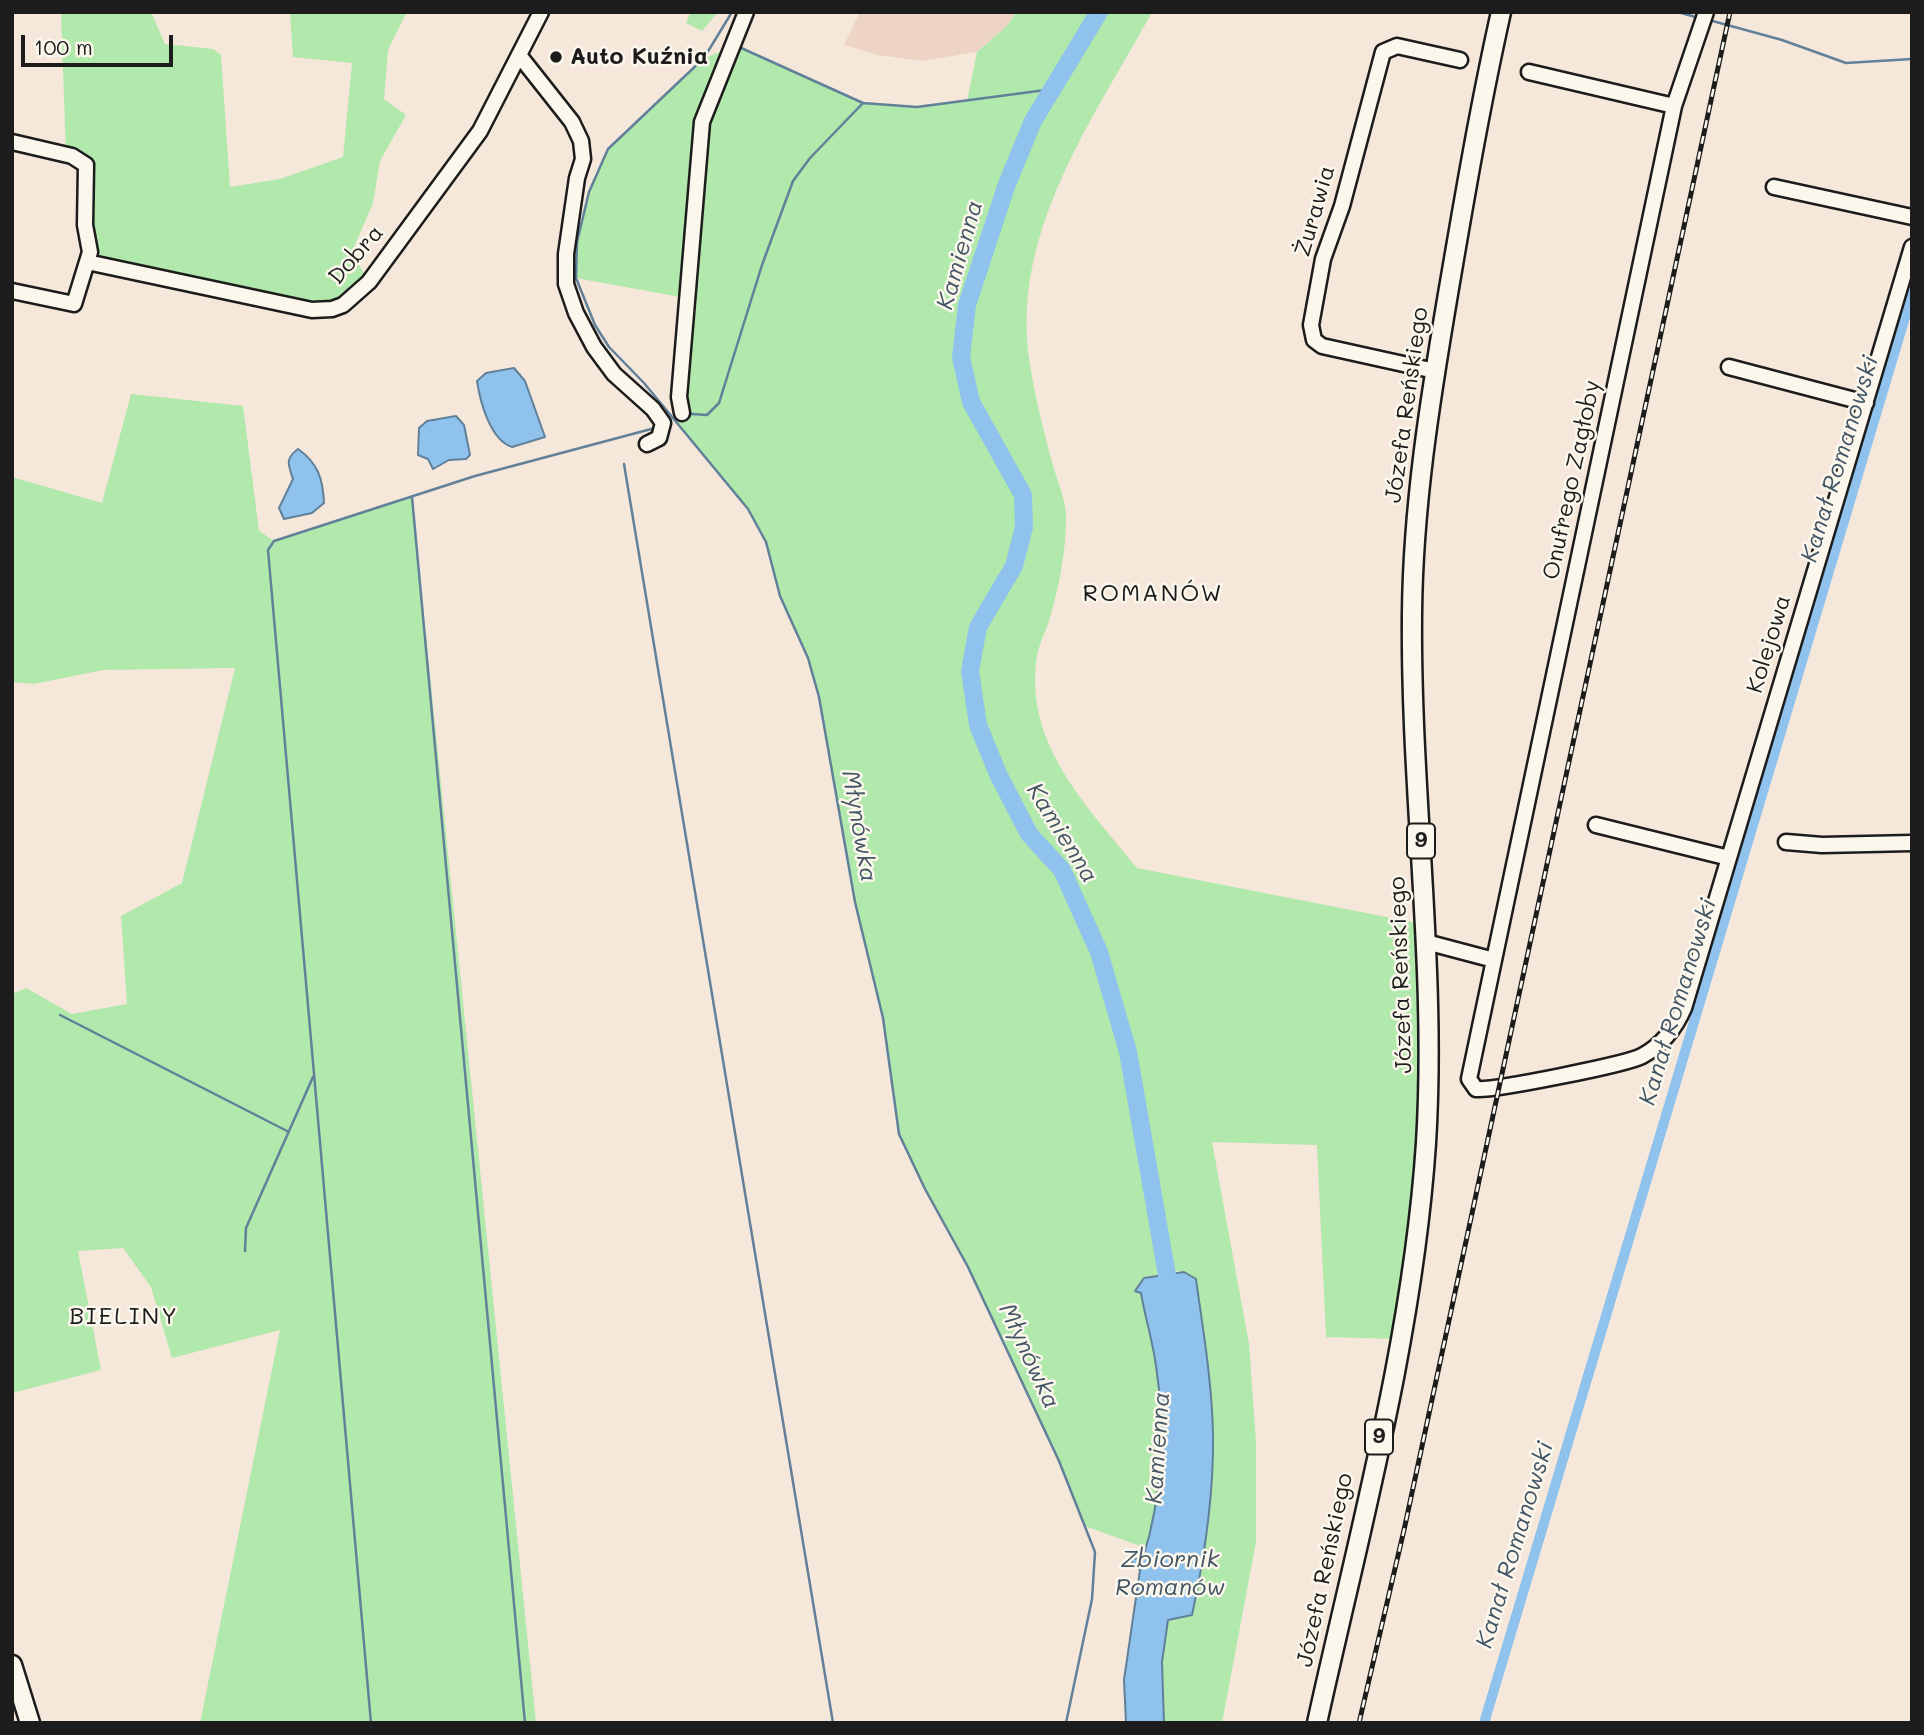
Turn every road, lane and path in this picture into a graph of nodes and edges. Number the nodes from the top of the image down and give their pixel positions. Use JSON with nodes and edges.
{"nodes":[{"id":1,"x":541,"y":12,"type":"edge"},
{"id":2,"x":746,"y":12,"type":"edge"},
{"id":3,"x":1501,"y":12,"type":"edge"},
{"id":4,"x":1706,"y":12,"type":"edge"},
{"id":5,"x":519,"y":55,"type":"junction"},
{"id":6,"x":1460,"y":60,"type":"dead end"},
{"id":7,"x":1529,"y":72,"type":"dead end"},
{"id":8,"x":1674,"y":106,"type":"junction"},
{"id":9,"x":12,"y":142,"type":"edge"},
{"id":10,"x":1774,"y":187,"type":"dead end"},
{"id":11,"x":1912,"y":216,"type":"edge"},
{"id":12,"x":1912,"y":247,"type":"edge"},
{"id":13,"x":87,"y":262,"type":"junction"},
{"id":14,"x":12,"y":291,"type":"edge"},
{"id":15,"x":1729,"y":367,"type":"dead end"},
{"id":16,"x":1435,"y":372,"type":"junction"},
{"id":17,"x":1866,"y":403,"type":"junction"},
{"id":18,"x":682,"y":413,"type":"dead end"},
{"id":19,"x":647,"y":444,"type":"dead end"},
{"id":20,"x":1596,"y":825,"type":"dead end"},
{"id":21,"x":1786,"y":842,"type":"dead end"},
{"id":22,"x":1912,"y":843,"type":"edge"},
{"id":23,"x":1729,"y":858,"type":"junction"},
{"id":24,"x":1426,"y":942,"type":"junction"},
{"id":25,"x":1494,"y":960,"type":"junction"},
{"id":26,"x":1473,"y":1087,"type":"joint"},
{"id":27,"x":12,"y":1665,"type":"edge"},
{"id":28,"x":30,"y":1723,"type":"edge"},
{"id":29,"x":1317,"y":1723,"type":"edge"}],
"edges":[{"from":1,"to":5,"type":"street","name":"Dobra"},
{"from":2,"to":18,"type":"street"},
{"from":3,"to":16,"type":"main road","name":"Józefa Reńskiego","number":"9"},
{"from":4,"to":8,"type":"street","name":"Onufrego Zagłoby"},
{"from":5,"to":13,"type":"street","name":"Dobra"},
{"from":5,"to":19,"type":"street"},
{"from":6,"to":16,"type":"street","name":"Żurawia"},
{"from":7,"to":8,"type":"street"},
{"from":8,"to":25,"type":"street","name":"Onufrego Zagłoby"},
{"from":9,"to":13,"type":"street"},
{"from":10,"to":11,"type":"street"},
{"from":12,"to":17,"type":"street","name":"Kolejowa"},
{"from":13,"to":14,"type":"street"},
{"from":15,"to":17,"type":"street"},
{"from":16,"to":24,"type":"main road","name":"Józefa Reńskiego","number":"9"},
{"from":17,"to":23,"type":"street","name":"Kolejowa"},
{"from":20,"to":23,"type":"street"},
{"from":21,"to":22,"type":"street"},
{"from":23,"to":26,"type":"street","name":"Kolejowa"},
{"from":24,"to":25,"type":"street"},
{"from":24,"to":29,"type":"main road","name":"Józefa Reńskiego","number":"9"},
{"from":25,"to":26,"type":"street","name":"Onufrego Zagłoby"},
{"from":27,"to":28,"type":"main road"}]}
